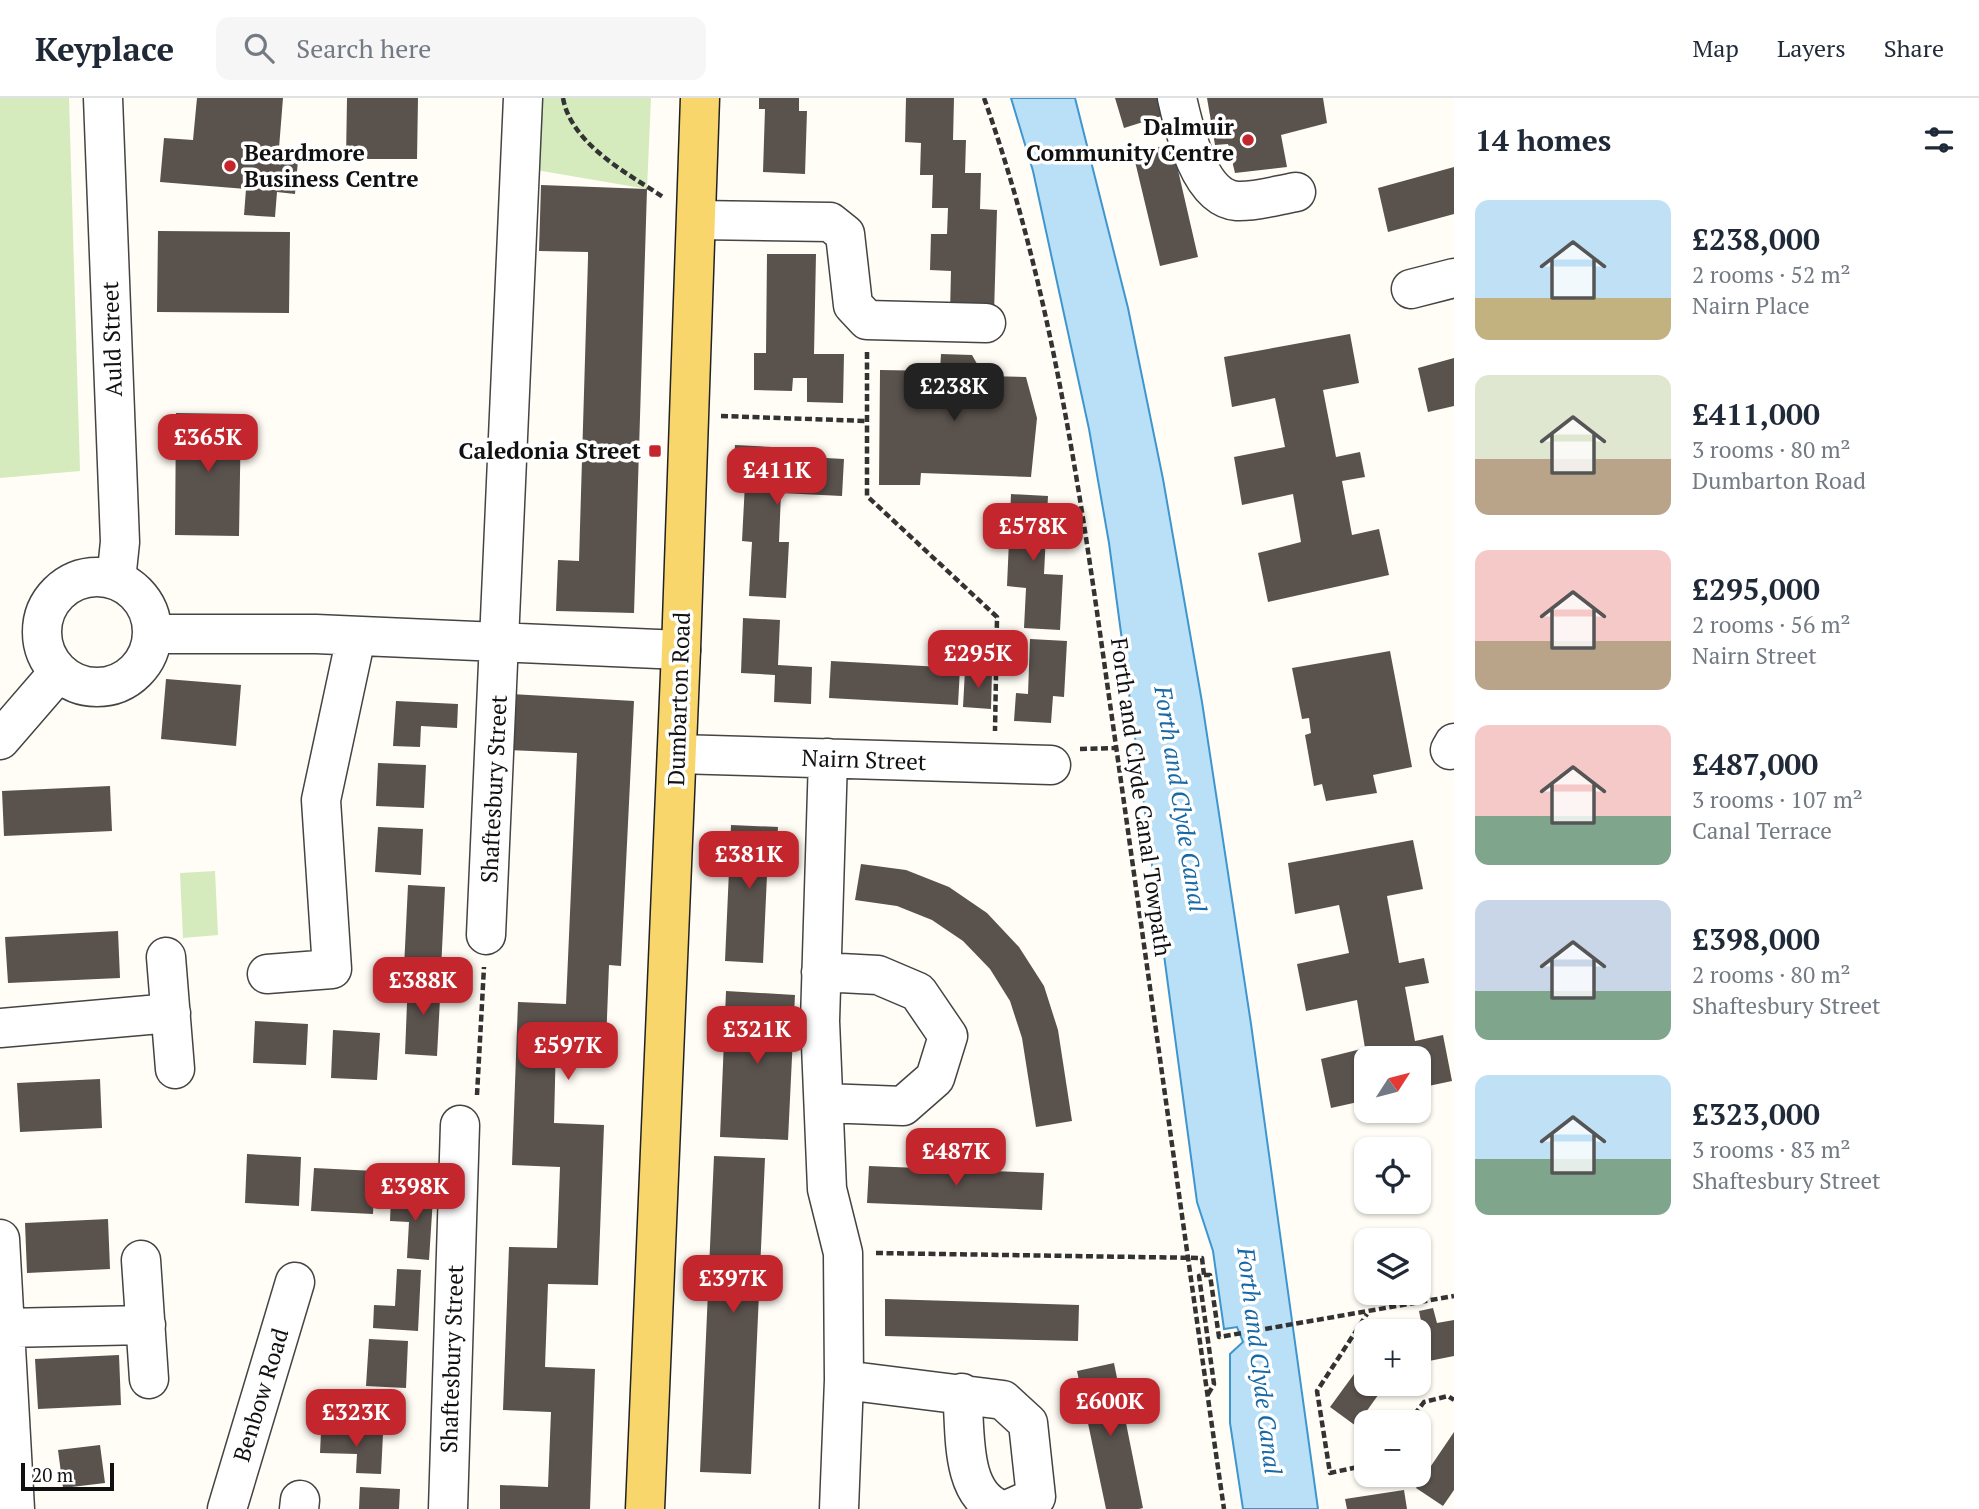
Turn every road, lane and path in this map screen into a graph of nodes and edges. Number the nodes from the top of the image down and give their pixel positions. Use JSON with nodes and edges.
{"nodes":[{"id":1,"x":103,"y":98,"type":"edge"},
{"id":2,"x":523,"y":98,"type":"edge"},
{"id":3,"x":563,"y":98,"type":"edge"},
{"id":4,"x":700,"y":98,"type":"edge"},
{"id":5,"x":984,"y":98,"type":"edge"},
{"id":6,"x":1177,"y":98,"type":"edge"},
{"id":7,"x":1296,"y":192,"type":"dead end"},
{"id":8,"x":697,"y":220,"type":"junction"},
{"id":9,"x":1454,"y":278,"type":"edge"},
{"id":10,"x":1411,"y":289,"type":"dead end"},
{"id":11,"x":867,"y":320,"type":"junction"},
{"id":12,"x":986,"y":323,"type":"dead end"},
{"id":13,"x":689,"y":415,"type":"junction"},
{"id":14,"x":867,"y":421,"type":"junction"},
{"id":15,"x":116,"y":580,"type":"junction"},
{"id":16,"x":153,"y":634,"type":"junction"},
{"id":17,"x":356,"y":637,"type":"junction"},
{"id":18,"x":501,"y":642,"type":"junction"},
{"id":19,"x":681,"y":650,"type":"junction"},
{"id":20,"x":58,"y":673,"type":"junction"},
{"id":21,"x":0,"y":740,"type":"edge"},
{"id":22,"x":677,"y":754,"type":"junction"},
{"id":23,"x":828,"y":758,"type":"junction"},
{"id":24,"x":994,"y":765,"type":"junction"},
{"id":25,"x":1051,"y":765,"type":"dead end"},
{"id":26,"x":486,"y":935,"type":"joint"},
{"id":27,"x":166,"y":957,"type":"dead end"},
{"id":28,"x":821,"y":972,"type":"junction"},
{"id":29,"x":267,"y":974,"type":"dead end"},
{"id":30,"x":171,"y":1013,"type":"junction"},
{"id":31,"x":0,"y":1028,"type":"edge"},
{"id":32,"x":175,"y":1069,"type":"dead end"},
{"id":33,"x":824,"y":1103,"type":"junction"},
{"id":34,"x":460,"y":1125,"type":"joint"},
{"id":35,"x":0,"y":1239,"type":"edge"},
{"id":36,"x":843,"y":1253,"type":"junction"},
{"id":37,"x":1189,"y":1258,"type":"junction"},
{"id":38,"x":141,"y":1260,"type":"dead end"},
{"id":39,"x":1204,"y":1275,"type":"junction"},
{"id":40,"x":295,"y":1282,"type":"dead end"},
{"id":41,"x":1454,"y":1296,"type":"edge"},
{"id":42,"x":1368,"y":1313,"type":"junction"},
{"id":43,"x":146,"y":1325,"type":"junction"},
{"id":44,"x":5,"y":1328,"type":"junction"},
{"id":45,"x":149,"y":1379,"type":"dead end"},
{"id":46,"x":844,"y":1380,"type":"junction"},
{"id":47,"x":962,"y":1393,"type":"junction"},
{"id":48,"x":1207,"y":1396,"type":"junction"},
{"id":49,"x":1454,"y":1400,"type":"edge"},
{"id":50,"x":1418,"y":1410,"type":"edge"},
{"id":51,"x":1354,"y":1468,"type":"edge"},
{"id":52,"x":15,"y":1509,"type":"edge"},
{"id":53,"x":227,"y":1509,"type":"edge"},
{"id":54,"x":448,"y":1509,"type":"edge"},
{"id":55,"x":645,"y":1509,"type":"edge"},
{"id":56,"x":839,"y":1509,"type":"edge"},
{"id":57,"x":1000,"y":1509,"type":"edge"},
{"id":58,"x":1009,"y":1509,"type":"edge"},
{"id":59,"x":1224,"y":1509,"type":"edge"}],
"edges":[{"from":1,"to":15,"type":"street","name":"Auld Street"},
{"from":2,"to":18,"type":"street","name":"Shaftesbury Street"},
{"from":3,"to":8,"type":"path"},
{"from":4,"to":8,"type":"main road","name":"Dumbarton Road"},
{"from":5,"to":37,"type":"path","name":"Forth and Clyde Canal Towpath"},
{"from":6,"to":7,"type":"street"},
{"from":8,"to":11,"type":"street"},
{"from":8,"to":13,"type":"main road","name":"Dumbarton Road"},
{"from":9,"to":10,"type":"street"},
{"from":11,"to":12,"type":"street"},
{"from":11,"to":14,"type":"path"},
{"from":13,"to":14,"type":"path"},
{"from":13,"to":19,"type":"main road","name":"Dumbarton Road"},
{"from":14,"to":24,"type":"path"},
{"from":15,"to":16,"type":"street"},
{"from":15,"to":20,"type":"street"},
{"from":16,"to":17,"type":"street"},
{"from":16,"to":20,"type":"street"},
{"from":17,"to":18,"type":"street"},
{"from":17,"to":29,"type":"street"},
{"from":18,"to":19,"type":"street"},
{"from":18,"to":26,"type":"street","name":"Shaftesbury Street"},
{"from":19,"to":22,"type":"main road","name":"Dumbarton Road"},
{"from":20,"to":21,"type":"street"},
{"from":22,"to":23,"type":"street","name":"Nairn Street"},
{"from":22,"to":55,"type":"main road","name":"Dumbarton Road"},
{"from":23,"to":24,"type":"street","name":"Nairn Street"},
{"from":23,"to":28,"type":"street"},
{"from":24,"to":25,"type":"street","name":"Nairn Street"},
{"from":26,"to":34,"type":"path"},
{"from":27,"to":30,"type":"street"},
{"from":28,"to":33,"type":"street"},
{"from":28,"to":33,"type":"street"},
{"from":30,"to":31,"type":"street"},
{"from":30,"to":32,"type":"street"},
{"from":33,"to":36,"type":"street"},
{"from":34,"to":54,"type":"street","name":"Shaftesbury Street"},
{"from":35,"to":44,"type":"street"},
{"from":36,"to":37,"type":"path"},
{"from":36,"to":46,"type":"street"},
{"from":37,"to":39,"type":"path"},
{"from":37,"to":48,"type":"path","name":"Forth and Clyde Canal Towpath"},
{"from":38,"to":43,"type":"street"},
{"from":39,"to":42,"type":"path"},
{"from":39,"to":48,"type":"path"},
{"from":40,"to":53,"type":"street","name":"Benbow Road"},
{"from":41,"to":42,"type":"path"},
{"from":42,"to":51,"type":"path"},
{"from":43,"to":44,"type":"street"},
{"from":43,"to":45,"type":"street"},
{"from":44,"to":52,"type":"street"},
{"from":46,"to":47,"type":"street"},
{"from":46,"to":56,"type":"street"},
{"from":47,"to":57,"type":"street"},
{"from":47,"to":58,"type":"street"},
{"from":48,"to":59,"type":"path","name":"Forth and Clyde Canal Towpath"},
{"from":49,"to":50,"type":"path"}]}
